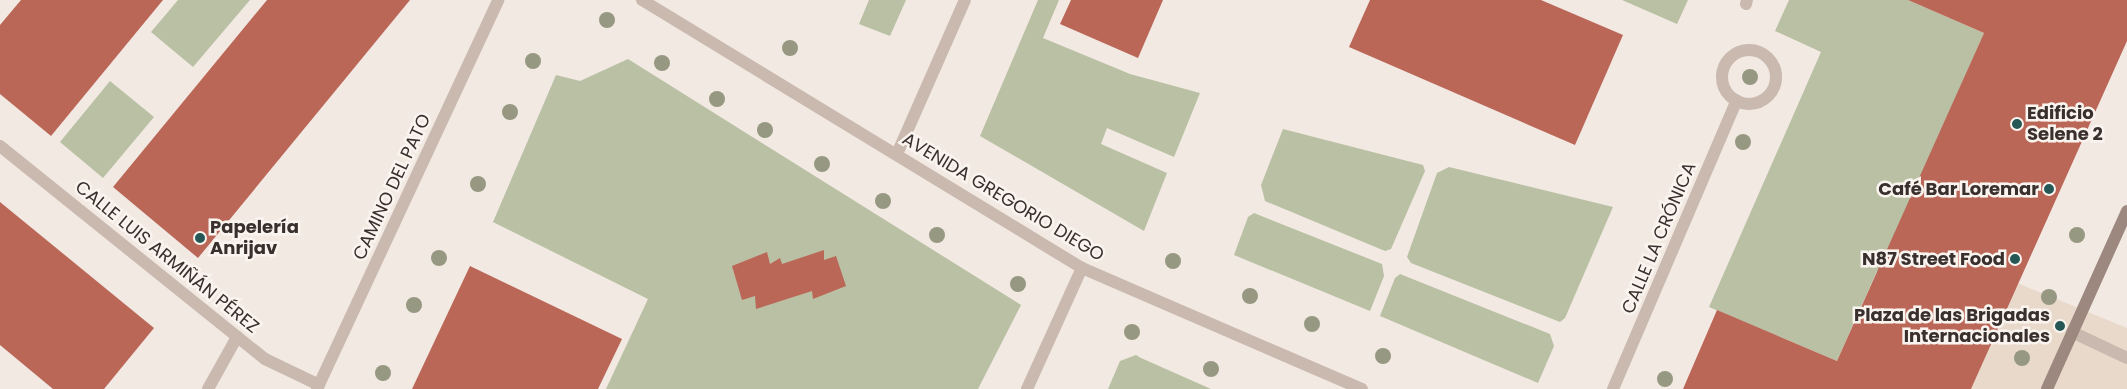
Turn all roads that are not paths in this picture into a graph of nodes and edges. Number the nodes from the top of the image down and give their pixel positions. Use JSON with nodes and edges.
{"nodes":[{"id":1,"x":498,"y":0,"type":"edge"},
{"id":2,"x":642,"y":0,"type":"edge"},
{"id":3,"x":964,"y":0,"type":"edge"},
{"id":4,"x":1736,"y":100,"type":"junction"},
{"id":5,"x":0,"y":146,"type":"edge"},
{"id":6,"x":897,"y":154,"type":"junction"},
{"id":7,"x":2127,"y":211,"type":"edge"},
{"id":8,"x":1082,"y":268,"type":"junction"},
{"id":9,"x":2072,"y":332,"type":"junction"},
{"id":10,"x":237,"y":336,"type":"junction"},
{"id":11,"x":2127,"y":358,"type":"edge"},
{"id":12,"x":318,"y":387,"type":"edge"},
{"id":13,"x":208,"y":389,"type":"edge"},
{"id":14,"x":1027,"y":389,"type":"edge"},
{"id":15,"x":1362,"y":389,"type":"edge"},
{"id":16,"x":1613,"y":389,"type":"edge"},
{"id":17,"x":2047,"y":389,"type":"edge"}],
"edges":[{"from":1,"to":12,"type":"street","name":"CAMINO DEL PATO"},
{"from":2,"to":6,"type":"street","name":"AVENIDA GREGORIO DIEGO"},
{"from":3,"to":6,"type":"street"},
{"from":4,"to":4,"type":"street"},
{"from":4,"to":16,"type":"street","name":"CALLE LA CRÓNICA"},
{"from":5,"to":10,"type":"street","name":"CALLE LUIS ARMIÑÁN PÉREZ"},
{"from":6,"to":8,"type":"street","name":"AVENIDA GREGORIO DIEGO"},
{"from":7,"to":9,"type":"main road"},
{"from":8,"to":14,"type":"street"},
{"from":8,"to":15,"type":"street","name":"AVENIDA GREGORIO DIEGO"},
{"from":9,"to":11,"type":"street"},
{"from":9,"to":17,"type":"main road"},
{"from":10,"to":12,"type":"street","name":"CALLE LUIS ARMIÑÁN PÉREZ"},
{"from":10,"to":13,"type":"street"}]}
